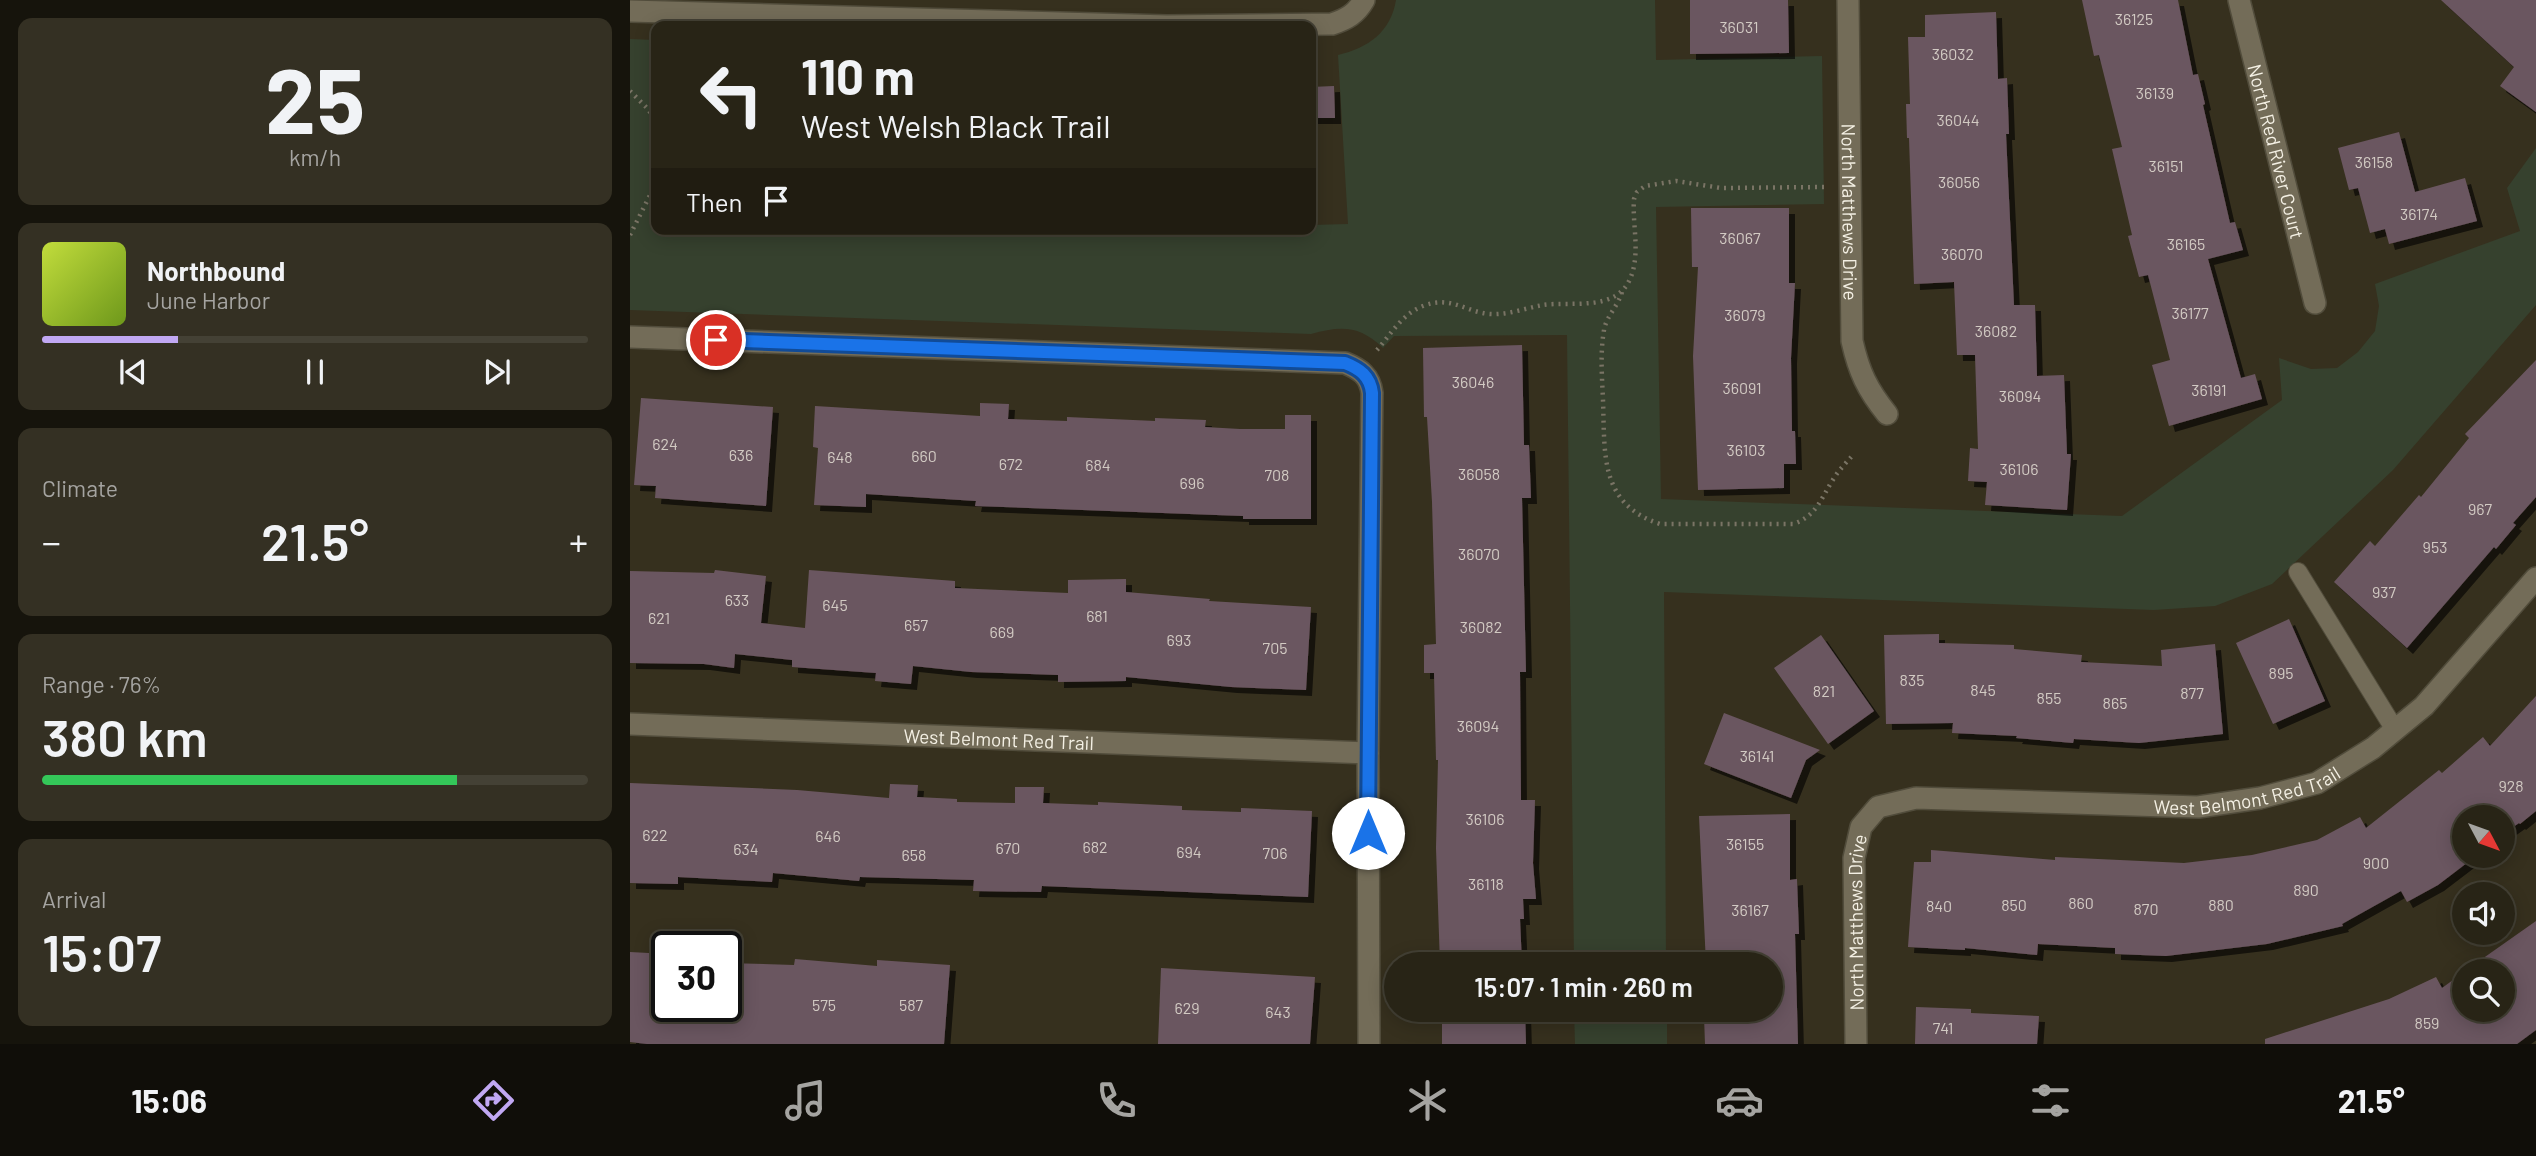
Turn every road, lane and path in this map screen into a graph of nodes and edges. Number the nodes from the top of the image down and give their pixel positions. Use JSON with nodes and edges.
{"nodes":[{"id":1,"x":1848,"y":0,"type":"edge"},
{"id":2,"x":2239,"y":0,"type":"edge"},
{"id":3,"x":1361,"y":5,"type":"edge"},
{"id":4,"x":630,"y":11,"type":"edge"},
{"id":5,"x":988,"y":21,"type":"edge"},
{"id":6,"x":1316,"y":24,"type":"edge"},
{"id":7,"x":630,"y":91,"type":"edge"},
{"id":8,"x":651,"y":115,"type":"edge"},
{"id":9,"x":1830,"y":187,"type":"dead end"},
{"id":10,"x":651,"y":193,"type":"edge"},
{"id":11,"x":630,"y":235,"type":"edge"},
{"id":12,"x":1622,"y":291,"type":"junction"},
{"id":13,"x":2315,"y":303,"type":"dead end"},
{"id":14,"x":630,"y":337,"type":"edge"},
{"id":15,"x":1377,"y":350,"type":"dead end"},
{"id":16,"x":1887,"y":414,"type":"dead end"},
{"id":17,"x":1852,"y":456,"type":"dead end"},
{"id":18,"x":2298,"y":572,"type":"dead end"},
{"id":19,"x":2536,"y":578,"type":"edge"},
{"id":20,"x":630,"y":724,"type":"edge"},
{"id":21,"x":2395,"y":730,"type":"junction"},
{"id":22,"x":1368,"y":753,"type":"junction"},
{"id":23,"x":1878,"y":807,"type":"joint"},
{"id":24,"x":1369,"y":1044,"type":"edge"},
{"id":25,"x":1856,"y":1044,"type":"edge"}],
"edges":[{"from":1,"to":16,"type":"street","name":"North Matthews Drive"},
{"from":2,"to":13,"type":"street","name":"North Red River Court"},
{"from":3,"to":6,"type":"street"},
{"from":4,"to":5,"type":"street"},
{"from":7,"to":8,"type":"path"},
{"from":9,"to":12,"type":"path"},
{"from":10,"to":11,"type":"path"},
{"from":12,"to":15,"type":"path"},
{"from":12,"to":17,"type":"path"},
{"from":14,"to":22,"type":"street"},
{"from":18,"to":21,"type":"lane"},
{"from":19,"to":21,"type":"street","name":"West Belmont Red Trail"},
{"from":20,"to":22,"type":"street","name":"West Belmont Red Trail"},
{"from":21,"to":23,"type":"street","name":"West Belmont Red Trail"},
{"from":22,"to":24,"type":"street"},
{"from":23,"to":25,"type":"street","name":"North Matthews Drive"}]}
